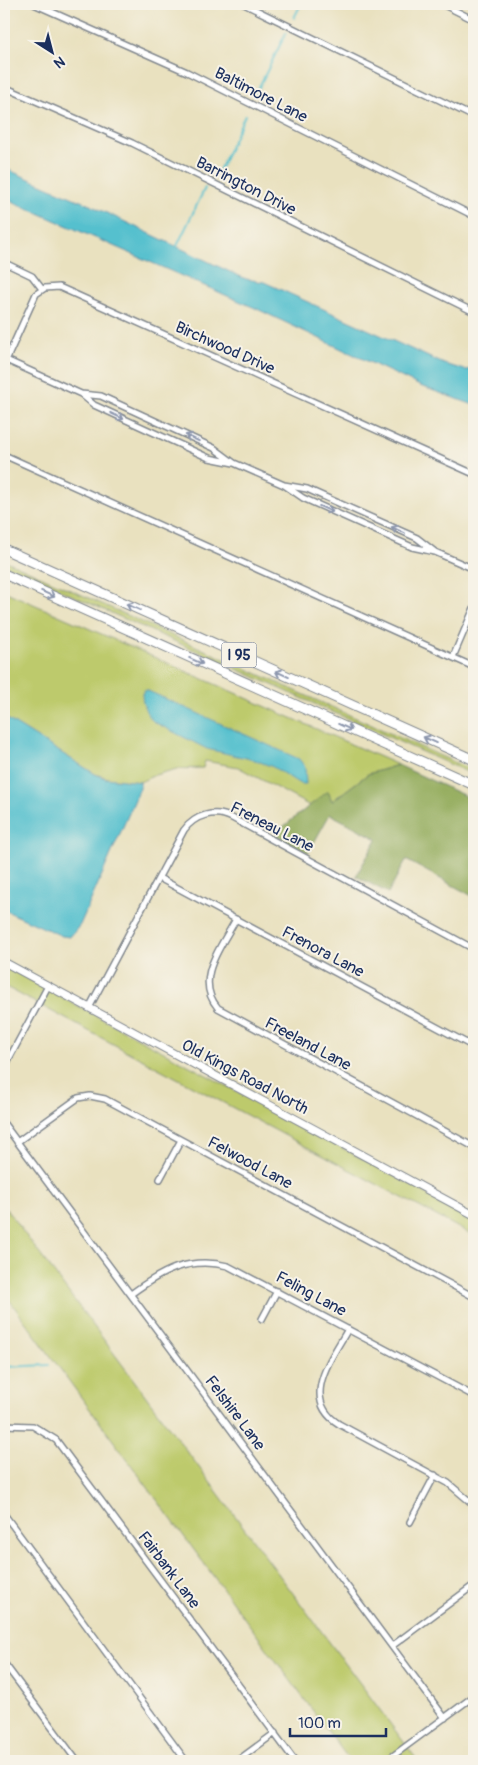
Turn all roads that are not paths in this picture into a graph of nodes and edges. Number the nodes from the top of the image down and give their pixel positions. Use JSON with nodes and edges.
{"nodes":[{"id":1,"x":34,"y":4,"type":"edge"},
{"id":2,"x":244,"y":4,"type":"edge"},
{"id":3,"x":442,"y":4,"type":"edge"},
{"id":4,"x":474,"y":20,"type":"edge"},
{"id":5,"x":4,"y":87,"type":"edge"},
{"id":6,"x":474,"y":117,"type":"edge"},
{"id":7,"x":474,"y":216,"type":"edge"},
{"id":8,"x":5,"y":263,"type":"edge"},
{"id":9,"x":42,"y":289,"type":"junction"},
{"id":10,"x":474,"y":312,"type":"edge"},
{"id":11,"x":4,"y":361,"type":"edge"},
{"id":12,"x":81,"y":394,"type":"junction"},
{"id":13,"x":4,"y":455,"type":"edge"},
{"id":14,"x":234,"y":464,"type":"junction"},
{"id":15,"x":474,"y":474,"type":"edge"},
{"id":16,"x":284,"y":485,"type":"junction"},
{"id":17,"x":4,"y":549,"type":"edge"},
{"id":18,"x":435,"y":552,"type":"junction"},
{"id":19,"x":474,"y":569,"type":"edge"},
{"id":20,"x":4,"y":574,"type":"edge"},
{"id":21,"x":474,"y":608,"type":"edge"},
{"id":22,"x":453,"y":657,"type":"junction"},
{"id":23,"x":474,"y":667,"type":"edge"},
{"id":24,"x":474,"y":760,"type":"edge"},
{"id":25,"x":474,"y":786,"type":"edge"},
{"id":26,"x":159,"y":878,"type":"junction"},
{"id":27,"x":236,"y":919,"type":"junction"},
{"id":28,"x":474,"y":948,"type":"edge"},
{"id":29,"x":4,"y":962,"type":"edge"},
{"id":30,"x":48,"y":986,"type":"junction"},
{"id":31,"x":89,"y":1008,"type":"junction"},
{"id":32,"x":474,"y":1047,"type":"edge"},
{"id":33,"x":4,"y":1068,"type":"edge"},
{"id":34,"x":4,"y":1124,"type":"edge"},
{"id":35,"x":181,"y":1140,"type":"junction"},
{"id":36,"x":17,"y":1142,"type":"junction"},
{"id":37,"x":474,"y":1147,"type":"edge"},
{"id":38,"x":160,"y":1178,"type":"dead end"},
{"id":39,"x":474,"y":1215,"type":"edge"},
{"id":40,"x":277,"y":1291,"type":"junction"},
{"id":41,"x":131,"y":1294,"type":"junction"},
{"id":42,"x":474,"y":1297,"type":"edge"},
{"id":43,"x":262,"y":1319,"type":"dead end"},
{"id":44,"x":348,"y":1329,"type":"junction"},
{"id":45,"x":474,"y":1396,"type":"edge"},
{"id":46,"x":4,"y":1424,"type":"edge"},
{"id":47,"x":435,"y":1475,"type":"junction"},
{"id":48,"x":474,"y":1505,"type":"edge"},
{"id":49,"x":4,"y":1514,"type":"edge"},
{"id":50,"x":410,"y":1522,"type":"dead end"},
{"id":51,"x":474,"y":1586,"type":"edge"},
{"id":52,"x":392,"y":1646,"type":"junction"},
{"id":53,"x":4,"y":1662,"type":"edge"},
{"id":54,"x":474,"y":1696,"type":"edge"},
{"id":55,"x":445,"y":1718,"type":"junction"},
{"id":56,"x":274,"y":1733,"type":"junction"},
{"id":57,"x":77,"y":1761,"type":"edge"},
{"id":58,"x":186,"y":1761,"type":"edge"},
{"id":59,"x":237,"y":1761,"type":"edge"},
{"id":60,"x":295,"y":1761,"type":"edge"},
{"id":61,"x":386,"y":1761,"type":"edge"}],
"edges":[{"from":1,"to":7,"type":"street","name":"Baltimore Lane"},
{"from":2,"to":6,"type":"street"},
{"from":3,"to":4,"type":"street"},
{"from":5,"to":10,"type":"street","name":"Barrington Drive"},
{"from":8,"to":9,"type":"street"},
{"from":9,"to":11,"type":"street"},
{"from":9,"to":15,"type":"street","name":"Birchwood Drive"},
{"from":11,"to":12,"type":"street"},
{"from":12,"to":14,"type":"street","one_way":true},
{"from":14,"to":12,"type":"street","one_way":true},
{"from":13,"to":22,"type":"street"},
{"from":14,"to":16,"type":"street"},
{"from":16,"to":18,"type":"street","one_way":true},
{"from":18,"to":16,"type":"street","one_way":true},
{"from":24,"to":17,"type":"highway","number":"I 95","one_way":true},
{"from":18,"to":19,"type":"street"},
{"from":20,"to":25,"type":"highway","number":"I 95","one_way":true},
{"from":21,"to":22,"type":"street"},
{"from":22,"to":23,"type":"street"},
{"from":26,"to":27,"type":"street","name":"Frenora Lane"},
{"from":26,"to":28,"type":"street","name":"Freneau Lane"},
{"from":26,"to":31,"type":"street","name":"Freneau Lane"},
{"from":27,"to":32,"type":"street","name":"Frenora Lane"},
{"from":27,"to":37,"type":"street","name":"Freeland Lane"},
{"from":29,"to":30,"type":"street","name":"Old Kings Road North"},
{"from":30,"to":31,"type":"street","name":"Old Kings Road North"},
{"from":30,"to":33,"type":"street"},
{"from":31,"to":39,"type":"street","name":"Old Kings Road North"},
{"from":34,"to":36,"type":"street","name":"Felshire Lane"},
{"from":35,"to":36,"type":"street","name":"Felwood Lane"},
{"from":35,"to":38,"type":"street"},
{"from":35,"to":42,"type":"street","name":"Felwood Lane"},
{"from":36,"to":41,"type":"street","name":"Felshire Lane"},
{"from":40,"to":41,"type":"street","name":"Feling Lane"},
{"from":40,"to":43,"type":"street"},
{"from":40,"to":44,"type":"street","name":"Feling Lane"},
{"from":41,"to":52,"type":"street","name":"Felshire Lane"},
{"from":44,"to":45,"type":"street","name":"Feling Lane"},
{"from":44,"to":47,"type":"street"},
{"from":46,"to":56,"type":"street","name":"Fairbank Lane"},
{"from":47,"to":48,"type":"street"},
{"from":47,"to":50,"type":"street"},
{"from":49,"to":58,"type":"street"},
{"from":51,"to":52,"type":"street"},
{"from":52,"to":55,"type":"street","name":"Felshire Lane"},
{"from":53,"to":57,"type":"street"},
{"from":54,"to":55,"type":"street"},
{"from":55,"to":61,"type":"street"},
{"from":56,"to":59,"type":"street"},
{"from":56,"to":60,"type":"street","name":"Fairbank Lane"}]}
